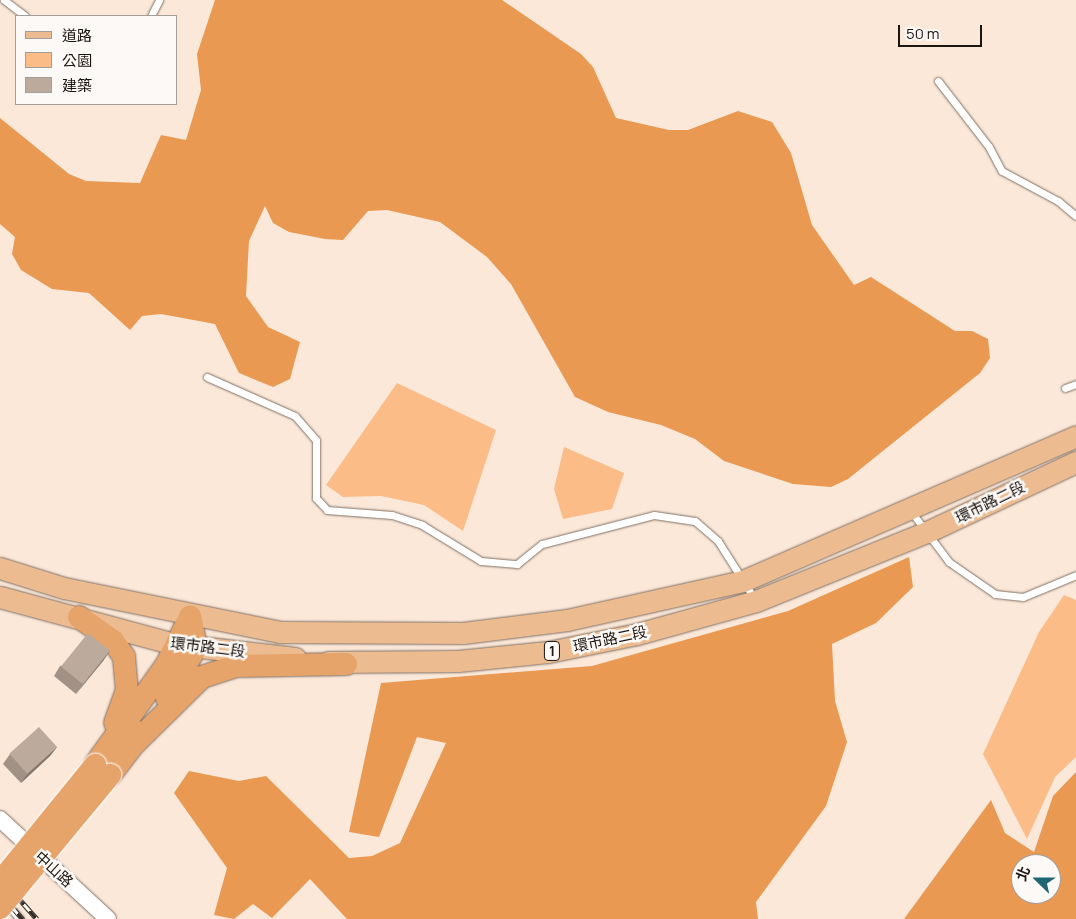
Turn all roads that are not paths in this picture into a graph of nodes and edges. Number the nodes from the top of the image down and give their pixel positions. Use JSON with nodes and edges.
{"nodes":[{"id":1,"x":4,"y":0,"type":"edge"},
{"id":2,"x":159,"y":0,"type":"edge"},
{"id":3,"x":24,"y":15,"type":"edge"},
{"id":4,"x":152,"y":15,"type":"edge"},
{"id":5,"x":938,"y":81,"type":"dead end"},
{"id":6,"x":1076,"y":216,"type":"edge"},
{"id":7,"x":207,"y":377,"type":"dead end"},
{"id":8,"x":1076,"y":384,"type":"edge"},
{"id":9,"x":1065,"y":388,"type":"dead end"},
{"id":10,"x":1076,"y":436,"type":"edge"},
{"id":11,"x":1076,"y":462,"type":"edge"},
{"id":12,"x":910,"y":510,"type":"junction"},
{"id":13,"x":927,"y":532,"type":"junction"},
{"id":14,"x":0,"y":568,"type":"edge"},
{"id":15,"x":1076,"y":575,"type":"edge"},
{"id":16,"x":744,"y":581,"type":"junction"},
{"id":17,"x":0,"y":597,"type":"edge"},
{"id":18,"x":756,"y":600,"type":"junction"},
{"id":19,"x":190,"y":616,"type":"junction"},
{"id":20,"x":79,"y":617,"type":"junction"},
{"id":21,"x":174,"y":644,"type":"junction"},
{"id":22,"x":196,"y":647,"type":"junction"},
{"id":23,"x":346,"y":664,"type":"junction"},
{"id":24,"x":134,"y":744,"type":"junction"},
{"id":25,"x":102,"y":764,"type":"junction"},
{"id":26,"x":0,"y":819,"type":"edge"},
{"id":27,"x":0,"y":882,"type":"edge"},
{"id":28,"x":0,"y":896,"type":"edge"},
{"id":29,"x":0,"y":908,"type":"edge"},
{"id":30,"x":20,"y":919,"type":"edge"},
{"id":31,"x":108,"y":919,"type":"edge"}],
"edges":[{"from":1,"to":3,"type":"lane"},
{"from":2,"to":4,"type":"lane"},
{"from":5,"to":6,"type":"lane"},
{"from":7,"to":16,"type":"lane"},
{"from":8,"to":9,"type":"lane"},
{"from":10,"to":12,"type":"main road","name":"環市路二段","number":"1"},
{"from":11,"to":13,"type":"main road","name":"環市路二段","number":"1"},
{"from":12,"to":13,"type":"lane"},
{"from":12,"to":16,"type":"main road","name":"環市路二段","number":"1"},
{"from":13,"to":15,"type":"lane"},
{"from":13,"to":18,"type":"main road","name":"環市路二段","number":"1"},
{"from":14,"to":19,"type":"main road","name":"環市路二段","number":"1"},
{"from":16,"to":18,"type":"lane"},
{"from":16,"to":19,"type":"main road","name":"環市路二段","number":"1"},
{"from":17,"to":20,"type":"main road","name":"環市路二段","number":"1"},
{"from":18,"to":23,"type":"main road","name":"環市路二段","number":"1"},
{"from":19,"to":21,"type":"highway"},
{"from":19,"to":22,"type":"highway"},
{"from":20,"to":21,"type":"main road","name":"環市路二段","number":"1"},
{"from":20,"to":25,"type":"highway"},
{"from":21,"to":22,"type":"main road","name":"環市路二段","number":"1"},
{"from":21,"to":25,"type":"highway"},
{"from":22,"to":23,"type":"main road","name":"環市路二段","number":"1"},
{"from":22,"to":24,"type":"highway"},
{"from":23,"to":24,"type":"highway"},
{"from":24,"to":25,"type":"highway"},
{"from":25,"to":27,"type":"highway","bridge":true},
{"from":25,"to":29,"type":"highway","bridge":true},
{"from":26,"to":31,"type":"street","name":"中山路"},
{"from":28,"to":30,"type":"lane"}]}
